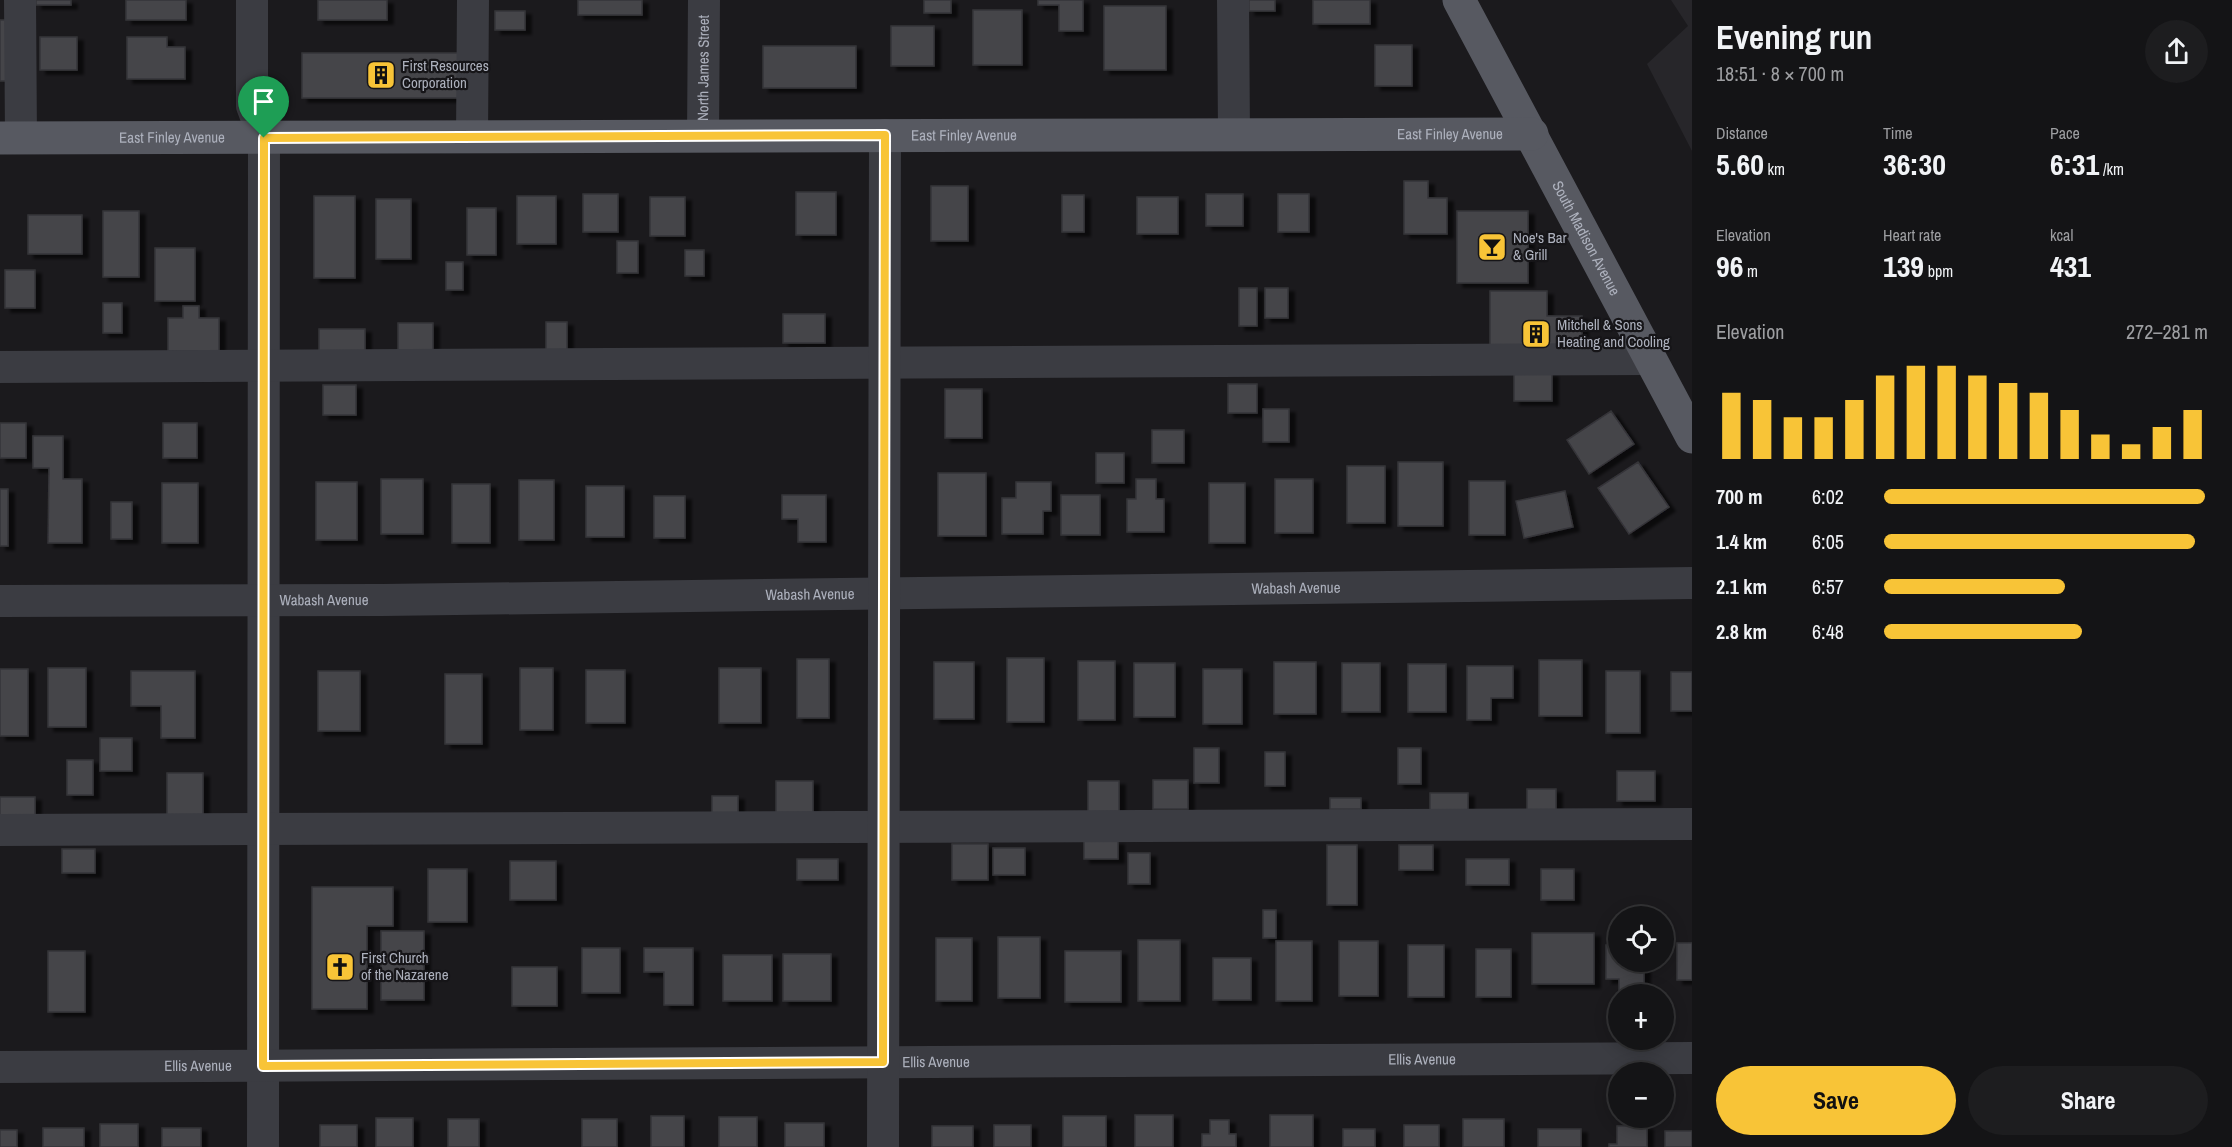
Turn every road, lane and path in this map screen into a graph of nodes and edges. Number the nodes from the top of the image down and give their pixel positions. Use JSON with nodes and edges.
{"nodes":[{"id":1,"x":20,"y":0,"type":"edge"},
{"id":2,"x":252,"y":0,"type":"edge"},
{"id":3,"x":473,"y":0,"type":"edge"},
{"id":4,"x":704,"y":0,"type":"edge"},
{"id":5,"x":1233,"y":0,"type":"edge"},
{"id":6,"x":1459,"y":0,"type":"edge"},
{"id":7,"x":1532,"y":134,"type":"junction"},
{"id":8,"x":885,"y":135,"type":"junction"},
{"id":9,"x":1234,"y":135,"type":"junction"},
{"id":10,"x":703,"y":136,"type":"junction"},
{"id":11,"x":472,"y":137,"type":"junction"},
{"id":12,"x":10,"y":138,"type":"edge"},
{"id":13,"x":264,"y":138,"type":"junction"},
{"id":14,"x":1650,"y":359,"type":"junction"},
{"id":15,"x":884,"y":362,"type":"junction"},
{"id":16,"x":264,"y":366,"type":"junction"},
{"id":17,"x":0,"y":367,"type":"edge"},
{"id":18,"x":1692,"y":437,"type":"edge"},
{"id":19,"x":1692,"y":583,"type":"edge"},
{"id":20,"x":884,"y":593,"type":"junction"},
{"id":21,"x":264,"y":600,"type":"junction"},
{"id":22,"x":0,"y":601,"type":"edge"},
{"id":23,"x":1692,"y":824,"type":"edge"},
{"id":24,"x":884,"y":828,"type":"junction"},
{"id":25,"x":0,"y":830,"type":"edge"},
{"id":26,"x":264,"y":830,"type":"junction"},
{"id":27,"x":1692,"y":1058,"type":"edge"},
{"id":28,"x":883,"y":1062,"type":"junction"},
{"id":29,"x":263,"y":1066,"type":"junction"},
{"id":30,"x":0,"y":1067,"type":"edge"},
{"id":31,"x":263,"y":1147,"type":"edge"},
{"id":32,"x":883,"y":1147,"type":"edge"}],
"edges":[{"from":1,"to":12,"type":"street"},
{"from":2,"to":13,"type":"street"},
{"from":3,"to":11,"type":"street"},
{"from":4,"to":10,"type":"street","name":"North James Street"},
{"from":5,"to":9,"type":"street"},
{"from":6,"to":7,"type":"main road","name":"South Madison Avenue"},
{"from":7,"to":9,"type":"main road","name":"East Finley Avenue"},
{"from":7,"to":14,"type":"main road","name":"South Madison Avenue"},
{"from":8,"to":9,"type":"main road","name":"East Finley Avenue"},
{"from":8,"to":10,"type":"main road","name":"East Finley Avenue"},
{"from":8,"to":15,"type":"street"},
{"from":10,"to":11,"type":"main road","name":"East Finley Avenue"},
{"from":11,"to":13,"type":"main road","name":"East Finley Avenue"},
{"from":12,"to":13,"type":"main road","name":"East Finley Avenue"},
{"from":13,"to":16,"type":"street"},
{"from":14,"to":15,"type":"street"},
{"from":14,"to":18,"type":"main road","name":"South Madison Avenue"},
{"from":15,"to":16,"type":"street"},
{"from":15,"to":20,"type":"street"},
{"from":16,"to":17,"type":"street"},
{"from":16,"to":21,"type":"street"},
{"from":19,"to":20,"type":"street","name":"Wabash Avenue"},
{"from":20,"to":21,"type":"street","name":"Wabash Avenue"},
{"from":20,"to":24,"type":"street"},
{"from":21,"to":22,"type":"street","name":"Wabash Avenue"},
{"from":21,"to":26,"type":"street"},
{"from":23,"to":24,"type":"street"},
{"from":24,"to":26,"type":"street"},
{"from":24,"to":28,"type":"street"},
{"from":25,"to":26,"type":"street"},
{"from":26,"to":29,"type":"street"},
{"from":27,"to":28,"type":"street","name":"Ellis Avenue"},
{"from":28,"to":29,"type":"street","name":"Ellis Avenue"},
{"from":28,"to":32,"type":"street"},
{"from":29,"to":30,"type":"street","name":"Ellis Avenue"},
{"from":29,"to":31,"type":"street"}]}
